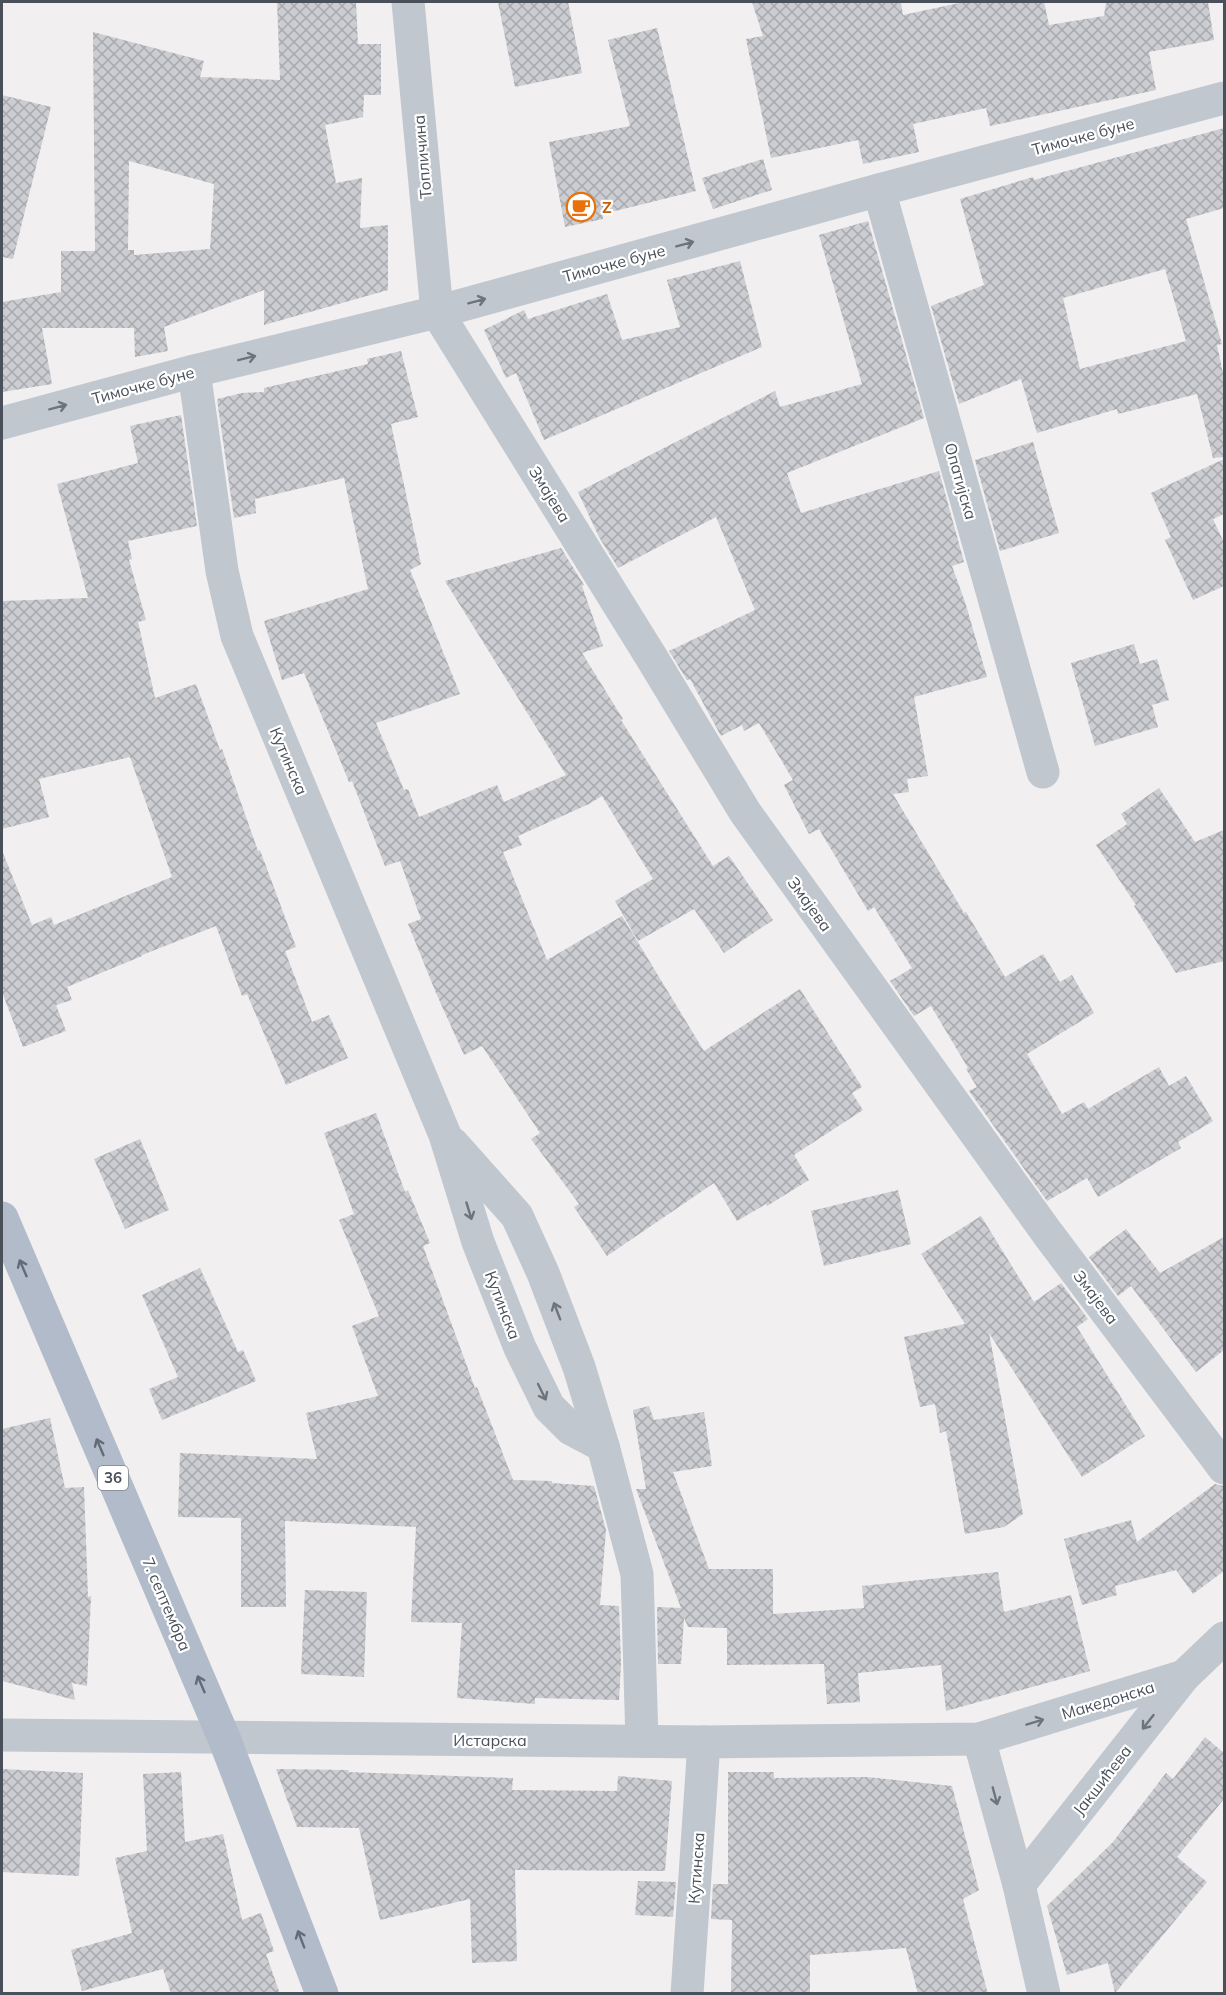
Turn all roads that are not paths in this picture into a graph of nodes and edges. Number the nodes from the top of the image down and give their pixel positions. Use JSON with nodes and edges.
{"nodes":[{"id":1,"x":408,"y":2,"type":"edge"},
{"id":2,"x":1224,"y":98,"type":"edge"},
{"id":3,"x":879,"y":190,"type":"junction"},
{"id":4,"x":437,"y":312,"type":"junction"},
{"id":5,"x":194,"y":371,"type":"junction"},
{"id":6,"x":2,"y":423,"type":"edge"},
{"id":7,"x":1043,"y":772,"type":"dead end"},
{"id":8,"x":445,"y":1135,"type":"junction"},
{"id":9,"x":2,"y":1218,"type":"edge"},
{"id":10,"x":603,"y":1446,"type":"junction"},
{"id":11,"x":1224,"y":1468,"type":"edge"},
{"id":12,"x":1224,"y":1638,"type":"edge"},
{"id":13,"x":1184,"y":1676,"type":"junction"},
{"id":14,"x":2,"y":1735,"type":"edge"},
{"id":15,"x":224,"y":1738,"type":"junction"},
{"id":16,"x":979,"y":1739,"type":"junction"},
{"id":17,"x":642,"y":1741,"type":"junction"},
{"id":18,"x":704,"y":1742,"type":"junction"},
{"id":19,"x":1019,"y":1885,"type":"junction"},
{"id":20,"x":322,"y":1994,"type":"edge"},
{"id":21,"x":687,"y":1994,"type":"edge"},
{"id":22,"x":1044,"y":1994,"type":"edge"}],
"edges":[{"from":1,"to":4,"type":"street","name":"Топличина"},
{"from":2,"to":3,"type":"street","name":"Тимочке буне"},
{"from":4,"to":3,"type":"street","name":"Тимочке буне","one_way":true},
{"from":3,"to":7,"type":"street","name":"Опатијска"},
{"from":5,"to":4,"type":"street","name":"Тимочке буне","one_way":true},
{"from":4,"to":11,"type":"street","name":"Змајева"},
{"from":6,"to":5,"type":"street","name":"Тимочке буне","one_way":true},
{"from":5,"to":8,"type":"street","name":"Кутинска"},
{"from":10,"to":8,"type":"street","name":"Кутинска","one_way":true},
{"from":8,"to":10,"type":"street","name":"Кутинска","one_way":true},
{"from":15,"to":9,"type":"main road","name":"7. септембра","number":"36","one_way":true},
{"from":10,"to":17,"type":"street","name":"Кутинска"},
{"from":12,"to":13,"type":"street","name":"Македонска"},
{"from":16,"to":13,"type":"street","name":"Македонска","one_way":true},
{"from":13,"to":19,"type":"street","name":"Јакшићева","one_way":true},
{"from":14,"to":15,"type":"street","name":"Истарска"},
{"from":15,"to":17,"type":"street","name":"Истарска"},
{"from":20,"to":15,"type":"main road","name":"7. септембра","number":"36","one_way":true},
{"from":16,"to":18,"type":"street","name":"Истарска"},
{"from":16,"to":19,"type":"street","one_way":true},
{"from":17,"to":18,"type":"street","name":"Истарска"},
{"from":18,"to":21,"type":"street","name":"Кутинска"},
{"from":19,"to":22,"type":"street"}]}
